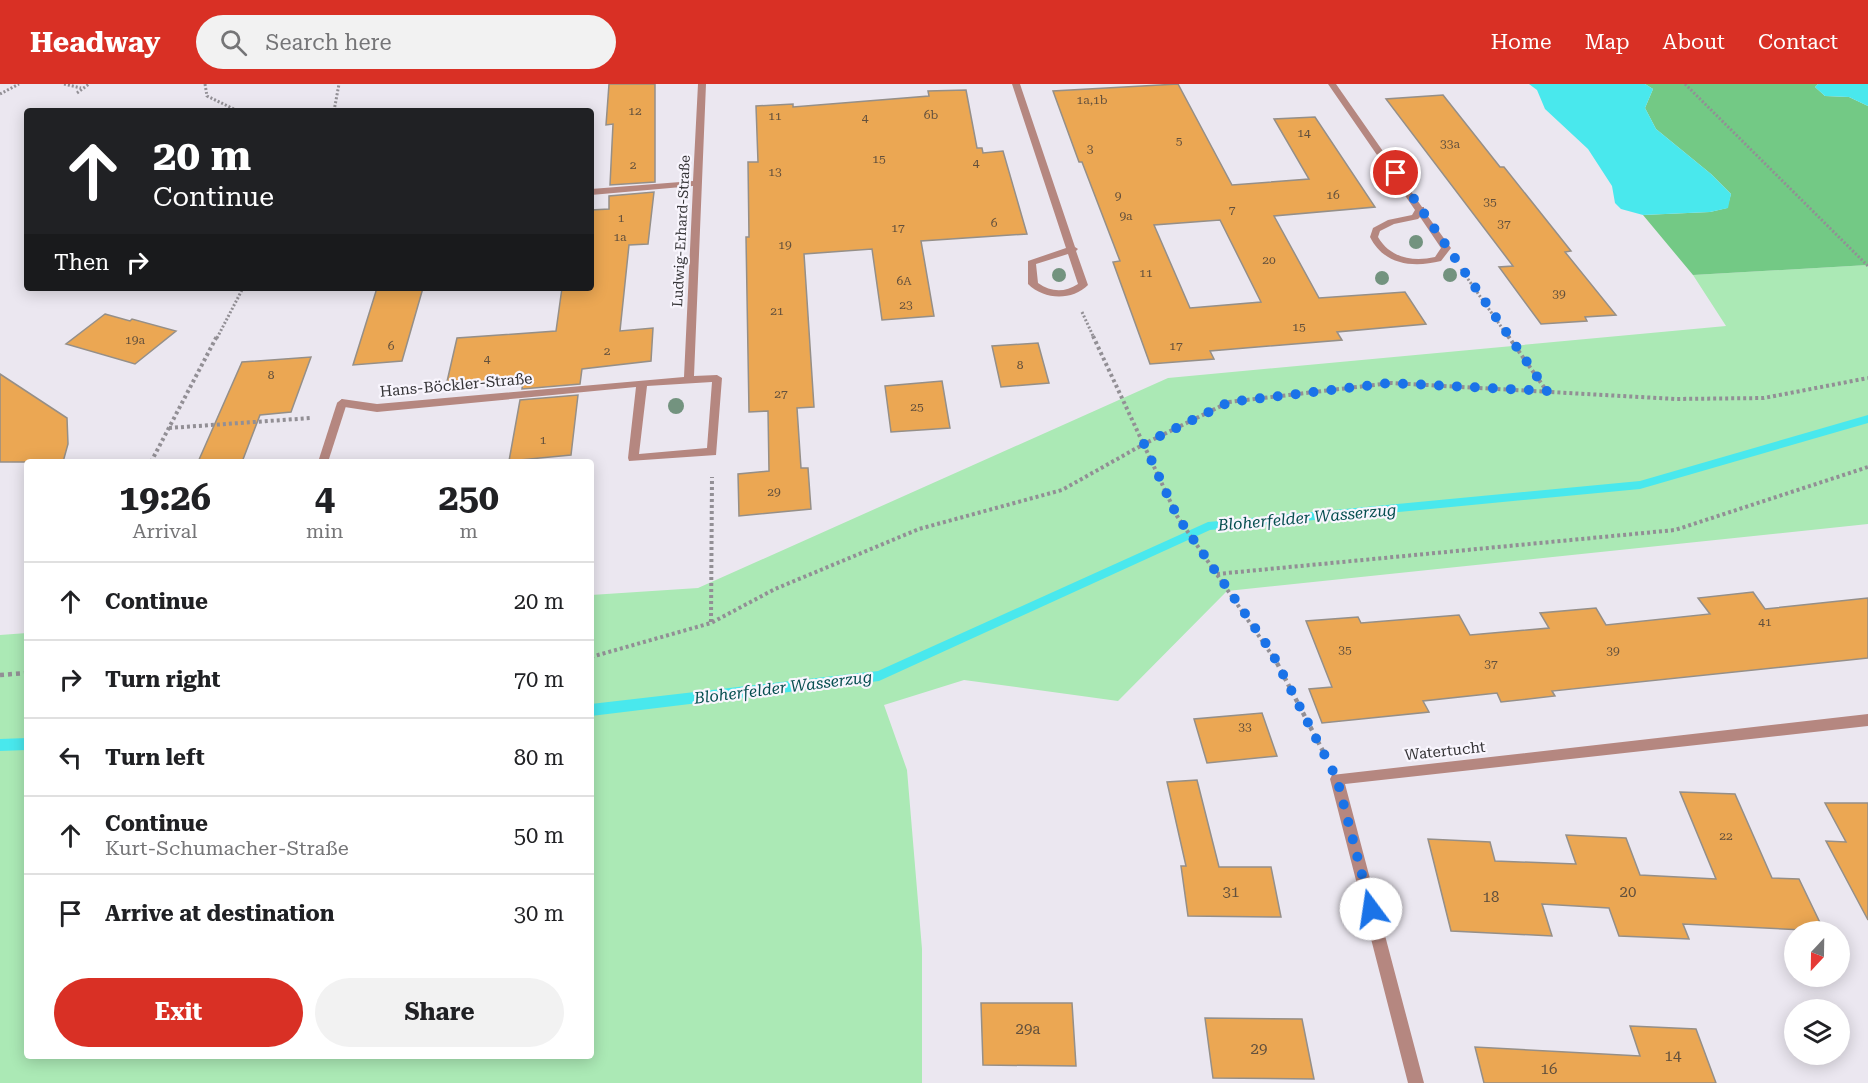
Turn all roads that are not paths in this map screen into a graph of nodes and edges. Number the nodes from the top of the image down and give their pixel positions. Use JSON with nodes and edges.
{"nodes":[{"id":1,"x":702,"y":84,"type":"edge"},
{"id":2,"x":1016,"y":84,"type":"edge"},
{"id":3,"x":1332,"y":84,"type":"edge"},
{"id":4,"x":699,"y":183,"type":"junction"},
{"id":5,"x":594,"y":192,"type":"edge"},
{"id":6,"x":1421,"y":209,"type":"junction"},
{"id":7,"x":1073,"y":249,"type":"junction"},
{"id":8,"x":689,"y":380,"type":"junction"},
{"id":9,"x":642,"y":383,"type":"junction"},
{"id":10,"x":324,"y":459,"type":"edge"},
{"id":11,"x":1868,"y":720,"type":"edge"},
{"id":12,"x":1416,"y":1083,"type":"edge"}],
"edges":[{"from":1,"to":4,"type":"street","name":"Ludwig-Erhard-Straße"},
{"from":2,"to":7,"type":"street"},
{"from":3,"to":6,"type":"street"},
{"from":4,"to":5,"type":"street"},
{"from":4,"to":8,"type":"street","name":"Ludwig-Erhard-Straße"},
{"from":6,"to":6,"type":"street"},
{"from":7,"to":7,"type":"street"},
{"from":8,"to":9,"type":"street"},
{"from":8,"to":9,"type":"street"},
{"from":9,"to":10,"type":"street","name":"Hans-Böckler-Straße"},
{"from":11,"to":12,"type":"street","name":"Watertucht"}]}
